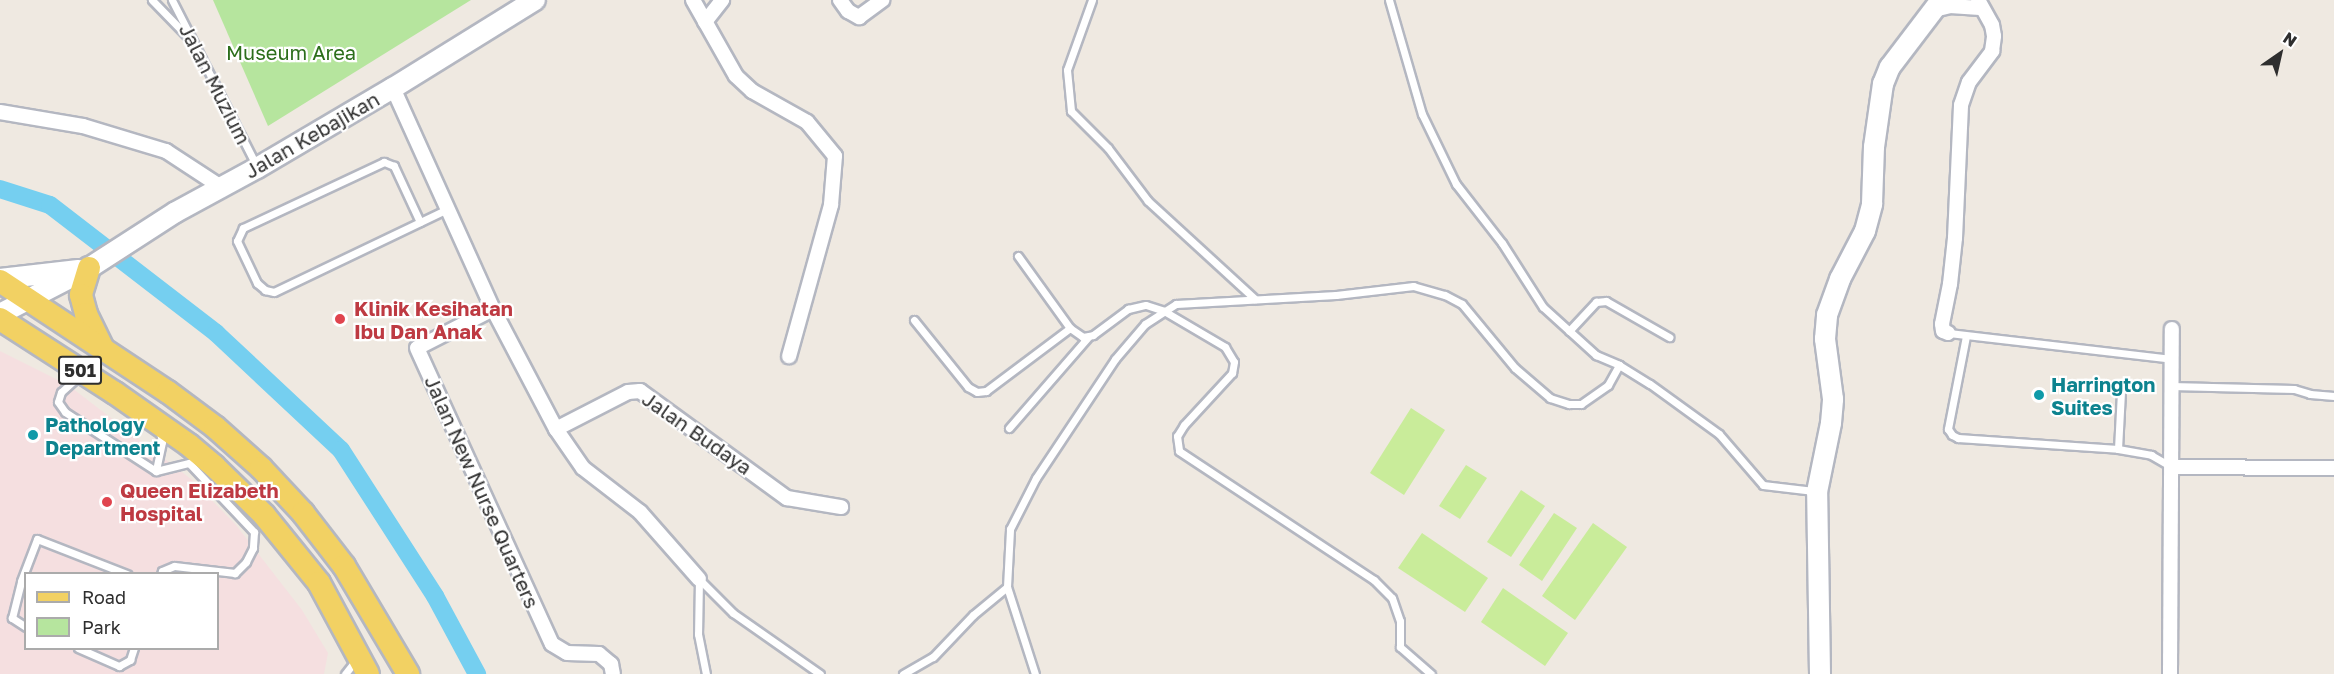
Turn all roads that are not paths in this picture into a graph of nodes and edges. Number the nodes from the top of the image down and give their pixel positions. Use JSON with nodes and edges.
{"nodes":[{"id":1,"x":152,"y":0,"type":"edge"},
{"id":2,"x":172,"y":0,"type":"edge"},
{"id":3,"x":535,"y":0,"type":"edge"},
{"id":4,"x":693,"y":0,"type":"edge"},
{"id":5,"x":722,"y":0,"type":"edge"},
{"id":6,"x":840,"y":0,"type":"edge"},
{"id":7,"x":882,"y":0,"type":"edge"},
{"id":8,"x":1092,"y":0,"type":"edge"},
{"id":9,"x":1389,"y":0,"type":"edge"},
{"id":10,"x":1979,"y":4,"type":"edge"},
{"id":11,"x":1938,"y":5,"type":"edge"},
{"id":12,"x":705,"y":22,"type":"junction"},
{"id":13,"x":192,"y":41,"type":"junction"},
{"id":14,"x":393,"y":88,"type":"junction"},
{"id":15,"x":0,"y":112,"type":"edge"},
{"id":16,"x":257,"y":168,"type":"junction"},
{"id":17,"x":221,"y":187,"type":"junction"},
{"id":18,"x":447,"y":209,"type":"junction"},
{"id":19,"x":420,"y":222,"type":"junction"},
{"id":20,"x":1018,"y":256,"type":"dead end"},
{"id":21,"x":88,"y":268,"type":"junction"},
{"id":22,"x":0,"y":280,"type":"edge"},
{"id":23,"x":1255,"y":299,"type":"junction"},
{"id":24,"x":31,"y":300,"type":"junction"},
{"id":25,"x":493,"y":309,"type":"junction"},
{"id":26,"x":1164,"y":311,"type":"junction"},
{"id":27,"x":0,"y":314,"type":"edge"},
{"id":28,"x":0,"y":318,"type":"edge"},
{"id":29,"x":914,"y":320,"type":"dead end"},
{"id":30,"x":1070,"y":328,"type":"junction"},
{"id":31,"x":2172,"y":329,"type":"dead end"},
{"id":32,"x":1569,"y":331,"type":"junction"},
{"id":33,"x":1948,"y":333,"type":"joint"},
{"id":34,"x":1966,"y":336,"type":"junction"},
{"id":35,"x":1089,"y":337,"type":"junction"},
{"id":36,"x":1669,"y":337,"type":"dead end"},
{"id":37,"x":103,"y":349,"type":"junction"},
{"id":38,"x":789,"y":356,"type":"dead end"},
{"id":39,"x":2172,"y":359,"type":"junction"},
{"id":40,"x":1620,"y":365,"type":"junction"},
{"id":41,"x":83,"y":372,"type":"junction"},
{"id":42,"x":2171,"y":386,"type":"junction"},
{"id":43,"x":2121,"y":391,"type":"dead end"},
{"id":44,"x":2334,"y":396,"type":"edge"},
{"id":45,"x":159,"y":423,"type":"junction"},
{"id":46,"x":1009,"y":428,"type":"dead end"},
{"id":47,"x":556,"y":429,"type":"junction"},
{"id":48,"x":2118,"y":449,"type":"junction"},
{"id":49,"x":2172,"y":466,"type":"junction"},
{"id":50,"x":2334,"y":468,"type":"edge"},
{"id":51,"x":156,"y":471,"type":"junction"},
{"id":52,"x":1817,"y":492,"type":"junction"},
{"id":53,"x":841,"y":507,"type":"dead end"},
{"id":54,"x":344,"y":566,"type":"junction"},
{"id":55,"x":25,"y":572,"type":"edge"},
{"id":56,"x":124,"y":572,"type":"edge"},
{"id":57,"x":162,"y":572,"type":"edge"},
{"id":58,"x":24,"y":574,"type":"edge"},
{"id":59,"x":699,"y":579,"type":"junction"},
{"id":60,"x":319,"y":583,"type":"junction"},
{"id":61,"x":1007,"y":587,"type":"junction"},
{"id":62,"x":24,"y":626,"type":"edge"},
{"id":63,"x":83,"y":650,"type":"edge"},
{"id":64,"x":133,"y":650,"type":"edge"},
{"id":65,"x":364,"y":665,"type":"edge"},
{"id":66,"x":345,"y":674,"type":"edge"},
{"id":67,"x":408,"y":674,"type":"edge"},
{"id":68,"x":613,"y":674,"type":"edge"},
{"id":69,"x":706,"y":674,"type":"edge"},
{"id":70,"x":820,"y":674,"type":"edge"},
{"id":71,"x":903,"y":674,"type":"edge"},
{"id":72,"x":1035,"y":674,"type":"edge"},
{"id":73,"x":1431,"y":674,"type":"edge"},
{"id":74,"x":1820,"y":674,"type":"edge"},
{"id":75,"x":2170,"y":674,"type":"edge"}],
"edges":[{"from":1,"to":13,"type":"lane"},
{"from":2,"to":13,"type":"lane","name":"Jalan Muzium"},
{"from":3,"to":14,"type":"street","name":"Jalan Kebajikan"},
{"from":4,"to":12,"type":"street"},
{"from":5,"to":12,"type":"street"},
{"from":6,"to":7,"type":"street"},
{"from":8,"to":23,"type":"lane"},
{"from":9,"to":32,"type":"lane"},
{"from":10,"to":11,"type":"street"},
{"from":10,"to":33,"type":"street"},
{"from":11,"to":52,"type":"street"},
{"from":12,"to":38,"type":"street"},
{"from":13,"to":16,"type":"lane","name":"Jalan Muzium"},
{"from":14,"to":16,"type":"street","name":"Jalan Kebajikan"},
{"from":14,"to":18,"type":"street"},
{"from":15,"to":17,"type":"street"},
{"from":16,"to":17,"type":"street","name":"Jalan Kebajikan"},
{"from":17,"to":21,"type":"street","name":"Jalan Kebajikan"},
{"from":18,"to":19,"type":"lane"},
{"from":18,"to":25,"type":"street"},
{"from":19,"to":19,"type":"lane"},
{"from":20,"to":30,"type":"lane"},
{"from":21,"to":22,"type":"street","name":"Jalan Kebajikan"},
{"from":21,"to":24,"type":"street","name":"Jalan Kebajikan"},
{"from":21,"to":37,"type":"main road"},
{"from":22,"to":24,"type":"main road","number":"501"},
{"from":23,"to":26,"type":"lane"},
{"from":23,"to":40,"type":"lane"},
{"from":24,"to":27,"type":"street","name":"Jalan Kebajikan"},
{"from":24,"to":37,"type":"main road","number":"501"},
{"from":25,"to":47,"type":"street"},
{"from":25,"to":68,"type":"street","name":"Jalan New Nurse Quarters"},
{"from":26,"to":35,"type":"lane"},
{"from":26,"to":61,"type":"lane"},
{"from":26,"to":73,"type":"lane"},
{"from":28,"to":41,"type":"main road","number":"501"},
{"from":29,"to":30,"type":"lane"},
{"from":30,"to":35,"type":"lane"},
{"from":31,"to":39,"type":"street"},
{"from":32,"to":36,"type":"lane"},
{"from":32,"to":40,"type":"lane"},
{"from":33,"to":34,"type":"lane"},
{"from":34,"to":39,"type":"lane"},
{"from":34,"to":48,"type":"lane"},
{"from":35,"to":46,"type":"lane"},
{"from":37,"to":54,"type":"main road","number":"501"},
{"from":39,"to":42,"type":"street"},
{"from":40,"to":52,"type":"lane"},
{"from":41,"to":45,"type":"main road","number":"501"},
{"from":41,"to":51,"type":"lane"},
{"from":42,"to":44,"type":"lane"},
{"from":42,"to":49,"type":"street"},
{"from":43,"to":48,"type":"lane"},
{"from":45,"to":51,"type":"lane"},
{"from":45,"to":60,"type":"main road","number":"501"},
{"from":47,"to":53,"type":"street","name":"Jalan Budaya"},
{"from":47,"to":59,"type":"street"},
{"from":48,"to":49,"type":"lane"},
{"from":49,"to":50,"type":"street"},
{"from":49,"to":75,"type":"street"},
{"from":51,"to":57,"type":"lane"},
{"from":52,"to":74,"type":"street"},
{"from":54,"to":60,"type":"main road"},
{"from":54,"to":67,"type":"main road","number":"501"},
{"from":55,"to":56,"type":"lane"},
{"from":58,"to":62,"type":"lane"},
{"from":59,"to":69,"type":"lane"},
{"from":59,"to":70,"type":"lane"},
{"from":60,"to":65,"type":"main road","number":"501"},
{"from":61,"to":71,"type":"lane"},
{"from":61,"to":72,"type":"lane"},
{"from":63,"to":64,"type":"lane"},
{"from":65,"to":66,"type":"lane"}]}
